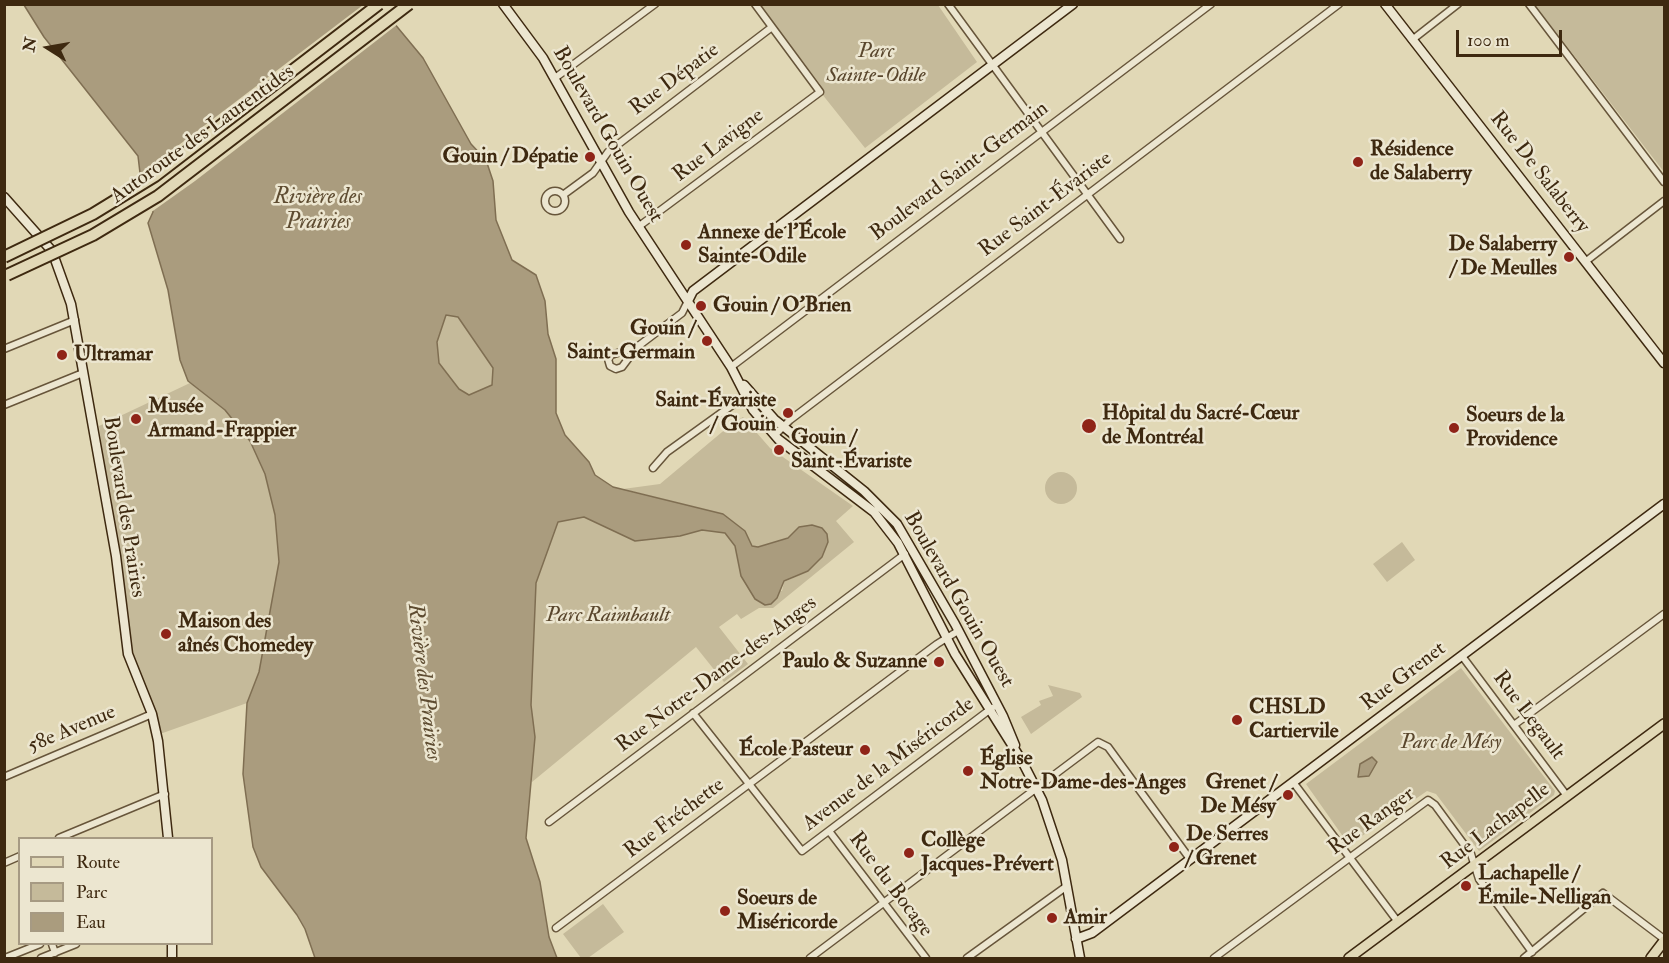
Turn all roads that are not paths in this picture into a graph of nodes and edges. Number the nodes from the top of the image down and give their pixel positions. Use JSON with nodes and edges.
{"nodes":[{"id":1,"x":379,"y":4,"type":"edge"},
{"id":2,"x":409,"y":4,"type":"edge"},
{"id":3,"x":503,"y":4,"type":"edge"},
{"id":4,"x":655,"y":4,"type":"edge"},
{"id":5,"x":755,"y":4,"type":"edge"},
{"id":6,"x":948,"y":4,"type":"edge"},
{"id":7,"x":1073,"y":4,"type":"edge"},
{"id":8,"x":1210,"y":4,"type":"edge"},
{"id":9,"x":1340,"y":4,"type":"edge"},
{"id":10,"x":1385,"y":4,"type":"edge"},
{"id":11,"x":1458,"y":4,"type":"edge"},
{"id":12,"x":1529,"y":4,"type":"edge"},
{"id":13,"x":772,"y":27,"type":"junction"},
{"id":14,"x":1412,"y":40,"type":"junction"},
{"id":15,"x":992,"y":65,"type":"junction"},
{"id":16,"x":555,"y":78,"type":"junction"},
{"id":17,"x":1041,"y":131,"type":"junction"},
{"id":18,"x":601,"y":162,"type":"junction"},
{"id":19,"x":1665,"y":182,"type":"edge"},
{"id":20,"x":1088,"y":194,"type":"junction"},
{"id":21,"x":563,"y":195,"type":"dead end"},
{"id":22,"x":1665,"y":201,"type":"edge"},
{"id":23,"x":6,"y":202,"type":"edge"},
{"id":24,"x":638,"y":227,"type":"junction"},
{"id":25,"x":1120,"y":239,"type":"dead end"},
{"id":26,"x":4,"y":257,"type":"edge"},
{"id":27,"x":1585,"y":261,"type":"junction"},
{"id":28,"x":7,"y":275,"type":"dead end"},
{"id":29,"x":688,"y":301,"type":"junction"},
{"id":30,"x":75,"y":320,"type":"junction"},
{"id":31,"x":637,"y":347,"type":"junction"},
{"id":32,"x":4,"y":349,"type":"edge"},
{"id":33,"x":1665,"y":363,"type":"edge"},
{"id":34,"x":731,"y":367,"type":"junction"},
{"id":35,"x":83,"y":373,"type":"junction"},
{"id":36,"x":748,"y":394,"type":"junction"},
{"id":37,"x":4,"y":405,"type":"edge"},
{"id":38,"x":783,"y":427,"type":"junction"},
{"id":39,"x":775,"y":435,"type":"junction"},
{"id":40,"x":652,"y":468,"type":"dead end"},
{"id":41,"x":1665,"y":504,"type":"edge"},
{"id":42,"x":905,"y":554,"type":"junction"},
{"id":43,"x":1665,"y":614,"type":"edge"},
{"id":44,"x":958,"y":632,"type":"junction"},
{"id":45,"x":947,"y":638,"type":"junction"},
{"id":46,"x":1462,"y":656,"type":"junction"},
{"id":47,"x":993,"y":707,"type":"junction"},
{"id":48,"x":152,"y":714,"type":"junction"},
{"id":49,"x":693,"y":714,"type":"junction"},
{"id":50,"x":1665,"y":724,"type":"edge"},
{"id":51,"x":1514,"y":725,"type":"junction"},
{"id":52,"x":4,"y":777,"type":"edge"},
{"id":53,"x":1293,"y":782,"type":"junction"},
{"id":54,"x":749,"y":784,"type":"junction"},
{"id":55,"x":1036,"y":789,"type":"junction"},
{"id":56,"x":165,"y":794,"type":"junction"},
{"id":57,"x":1567,"y":796,"type":"junction"},
{"id":58,"x":549,"y":822,"type":"dead end"},
{"id":59,"x":829,"y":831,"type":"junction"},
{"id":60,"x":61,"y":837,"type":"edge"},
{"id":61,"x":168,"y":837,"type":"edge"},
{"id":62,"x":1350,"y":858,"type":"junction"},
{"id":63,"x":1190,"y":859,"type":"junction"},
{"id":64,"x":1474,"y":865,"type":"junction"},
{"id":65,"x":1067,"y":886,"type":"junction"},
{"id":66,"x":885,"y":903,"type":"junction"},
{"id":67,"x":1398,"y":922,"type":"junction"},
{"id":68,"x":556,"y":928,"type":"dead end"},
{"id":69,"x":1076,"y":939,"type":"junction"},
{"id":70,"x":1665,"y":940,"type":"edge"},
{"id":71,"x":38,"y":945,"type":"edge"},
{"id":72,"x":52,"y":945,"type":"edge"},
{"id":73,"x":73,"y":945,"type":"edge"},
{"id":74,"x":55,"y":952,"type":"junction"},
{"id":75,"x":1532,"y":952,"type":"junction"},
{"id":76,"x":5,"y":958,"type":"edge"},
{"id":77,"x":41,"y":958,"type":"edge"},
{"id":78,"x":810,"y":958,"type":"edge"},
{"id":79,"x":926,"y":958,"type":"edge"},
{"id":80,"x":967,"y":958,"type":"edge"},
{"id":81,"x":1080,"y":958,"type":"edge"},
{"id":82,"x":1214,"y":958,"type":"edge"},
{"id":83,"x":1349,"y":958,"type":"edge"},
{"id":84,"x":1524,"y":958,"type":"edge"},
{"id":85,"x":1651,"y":958,"type":"edge"}],
"edges":[{"from":1,"to":26,"type":"highway","name":"Autoroute des Laurentides","bridge":true},
{"from":2,"to":28,"type":"highway","name":"Autoroute des Laurentides","bridge":true},
{"from":3,"to":16,"type":"street","name":"Boulevard Gouin Ouest"},
{"from":4,"to":16,"type":"street"},
{"from":5,"to":13,"type":"street"},
{"from":6,"to":15,"type":"street"},
{"from":7,"to":15,"type":"street"},
{"from":8,"to":17,"type":"street","name":"Boulevard Saint-Germain"},
{"from":9,"to":20,"type":"street","name":"Rue Saint-Évariste"},
{"from":10,"to":14,"type":"street","name":"Rue De Salaberry"},
{"from":11,"to":14,"type":"street"},
{"from":12,"to":19,"type":"street"},
{"from":13,"to":18,"type":"street","name":"Rue Dépatie"},
{"from":13,"to":24,"type":"street","name":"Rue Lavigne"},
{"from":14,"to":27,"type":"street","name":"Rue De Salaberry"},
{"from":15,"to":17,"type":"street"},
{"from":15,"to":29,"type":"street"},
{"from":16,"to":18,"type":"street","name":"Boulevard Gouin Ouest"},
{"from":17,"to":20,"type":"street"},
{"from":17,"to":34,"type":"street","name":"Boulevard Saint-Germain"},
{"from":18,"to":21,"type":"street","name":"Rue Dépatie"},
{"from":18,"to":24,"type":"street","name":"Boulevard Gouin Ouest"},
{"from":20,"to":25,"type":"street"},
{"from":20,"to":38,"type":"street","name":"Rue Saint-Évariste"},
{"from":22,"to":27,"type":"street"},
{"from":23,"to":30,"type":"street","name":"Boulevard des Prairies"},
{"from":24,"to":29,"type":"street","name":"Boulevard Gouin Ouest"},
{"from":27,"to":33,"type":"street","name":"Rue De Salaberry"},
{"from":29,"to":31,"type":"street"},
{"from":29,"to":34,"type":"street","name":"Boulevard Gouin Ouest"},
{"from":30,"to":32,"type":"street"},
{"from":30,"to":35,"type":"street","name":"Boulevard des Prairies"},
{"from":31,"to":31,"type":"street"},
{"from":34,"to":36,"type":"street","name":"Boulevard Gouin Ouest"},
{"from":35,"to":37,"type":"street"},
{"from":35,"to":48,"type":"street","name":"Boulevard des Prairies"},
{"from":36,"to":38,"type":"street","name":"Boulevard Gouin Ouest"},
{"from":36,"to":39,"type":"street","name":"Boulevard Gouin Ouest"},
{"from":36,"to":40,"type":"street"},
{"from":38,"to":39,"type":"street","name":"Rue Saint-Évariste"},
{"from":38,"to":44,"type":"street","name":"Boulevard Gouin Ouest"},
{"from":39,"to":42,"type":"street","name":"Boulevard Gouin Ouest"},
{"from":41,"to":46,"type":"street","name":"Rue Grenet"},
{"from":42,"to":45,"type":"street","name":"Boulevard Gouin Ouest"},
{"from":42,"to":49,"type":"street","name":"Rue Notre-Dame-des-Anges"},
{"from":43,"to":51,"type":"street"},
{"from":44,"to":45,"type":"street","name":"Rue Fréchette"},
{"from":44,"to":47,"type":"street","name":"Boulevard Gouin Ouest"},
{"from":45,"to":47,"type":"street","name":"Boulevard Gouin Ouest"},
{"from":45,"to":54,"type":"street","name":"Rue Fréchette"},
{"from":46,"to":51,"type":"street","name":"Rue Legault"},
{"from":46,"to":53,"type":"street","name":"Rue Grenet"},
{"from":47,"to":55,"type":"street","name":"Boulevard Gouin Ouest"},
{"from":47,"to":59,"type":"street","name":"Avenue de la Miséricorde"},
{"from":48,"to":52,"type":"street","name":"58e Avenue"},
{"from":48,"to":56,"type":"street","name":"Boulevard des Prairies"},
{"from":49,"to":54,"type":"street"},
{"from":49,"to":58,"type":"street","name":"Rue Notre-Dame-des-Anges"},
{"from":50,"to":57,"type":"main road","name":"Rue Lachapelle"},
{"from":51,"to":57,"type":"street","name":"Rue Legault"},
{"from":53,"to":62,"type":"street"},
{"from":53,"to":63,"type":"street","name":"Rue Grenet"},
{"from":54,"to":59,"type":"street","name":"Avenue de la Miséricorde"},
{"from":54,"to":68,"type":"street","name":"Rue Fréchette"},
{"from":55,"to":63,"type":"street"},
{"from":55,"to":65,"type":"street","name":"Boulevard Gouin Ouest"},
{"from":55,"to":66,"type":"street"},
{"from":56,"to":60,"type":"street"},
{"from":56,"to":61,"type":"street","name":"Boulevard des Prairies"},
{"from":57,"to":64,"type":"main road","name":"Rue Lachapelle"},
{"from":59,"to":66,"type":"street","name":"Rue du Bocage"},
{"from":62,"to":64,"type":"street","name":"Rue Ranger"},
{"from":62,"to":67,"type":"street"},
{"from":62,"to":82,"type":"street","name":"Rue Ranger"},
{"from":63,"to":69,"type":"street","name":"Rue Grenet"},
{"from":64,"to":67,"type":"main road","name":"Rue Lachapelle"},
{"from":64,"to":75,"type":"street","name":"Rue Ranger"},
{"from":65,"to":69,"type":"street","name":"Boulevard Gouin Ouest"},
{"from":65,"to":80,"type":"street"},
{"from":66,"to":78,"type":"street"},
{"from":66,"to":79,"type":"street","name":"Rue du Bocage"},
{"from":67,"to":83,"type":"main road","name":"Rue Lachapelle"},
{"from":69,"to":81,"type":"street","name":"Boulevard Gouin Ouest"},
{"from":70,"to":75,"type":"street"},
{"from":70,"to":85,"type":"main road"},
{"from":71,"to":76,"type":"street"},
{"from":72,"to":74,"type":"street"},
{"from":73,"to":74,"type":"street"},
{"from":74,"to":77,"type":"street"},
{"from":75,"to":84,"type":"street"}]}
